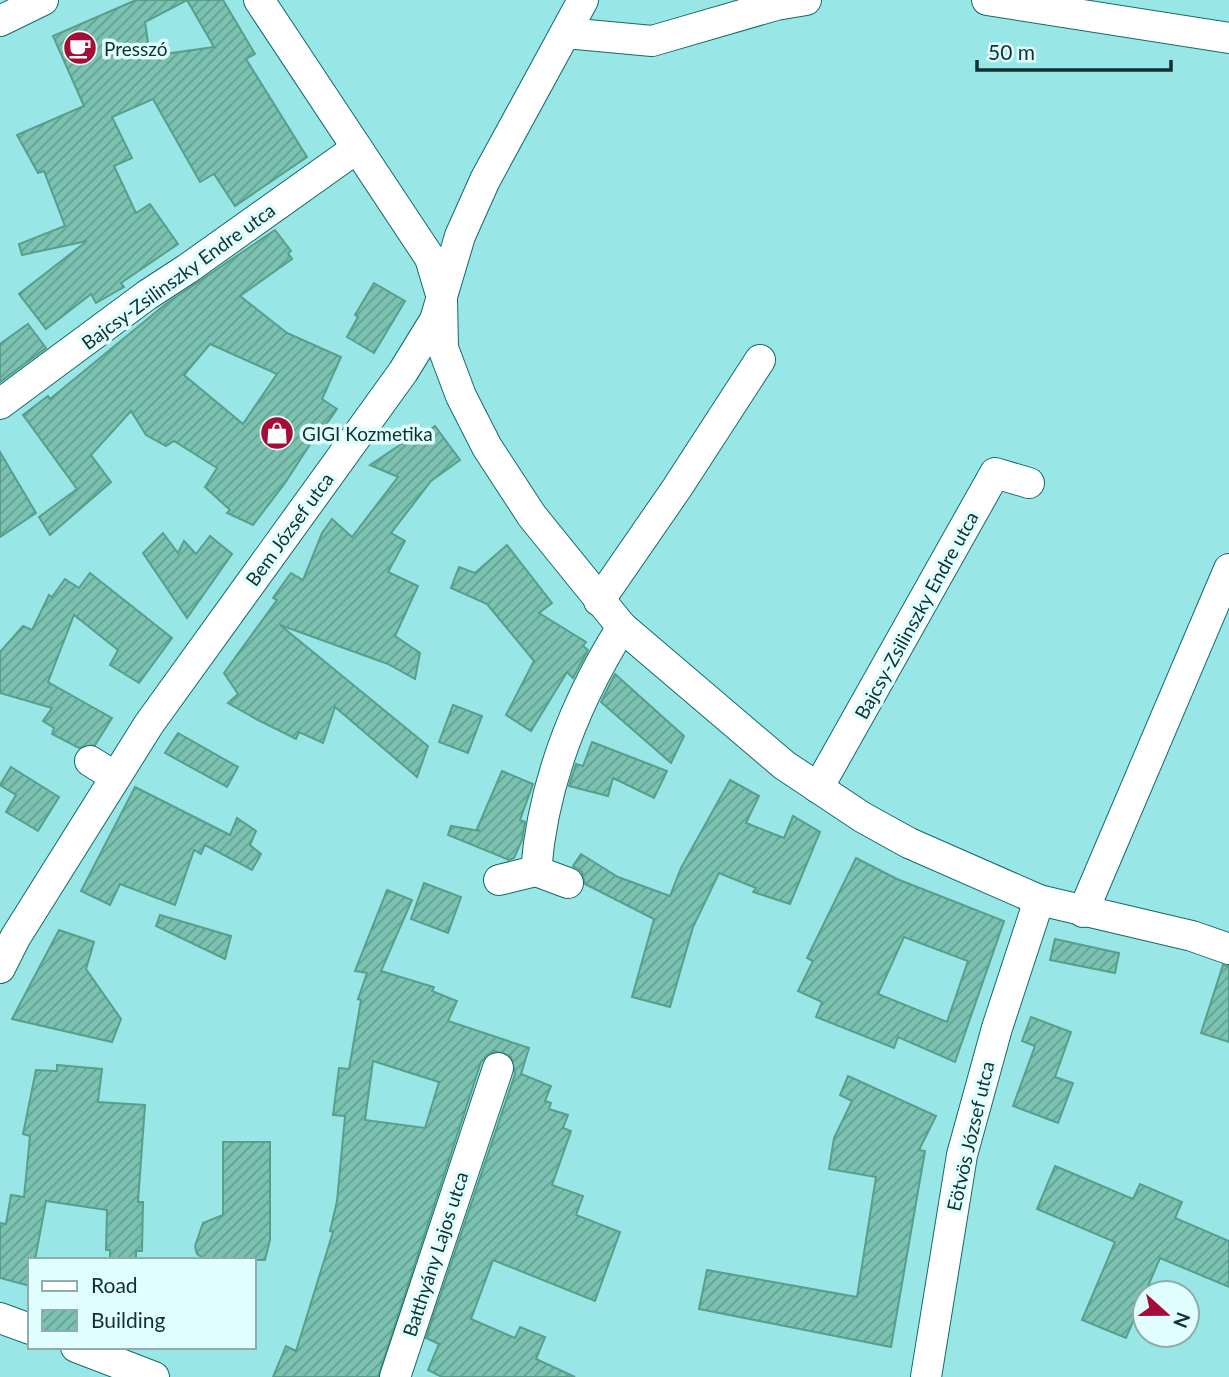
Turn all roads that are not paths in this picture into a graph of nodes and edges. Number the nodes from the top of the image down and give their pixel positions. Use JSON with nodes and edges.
{"nodes":[{"id":1,"x":43,"y":0,"type":"edge"},
{"id":2,"x":259,"y":0,"type":"edge"},
{"id":3,"x":583,"y":0,"type":"edge"},
{"id":4,"x":806,"y":0,"type":"edge"},
{"id":5,"x":987,"y":0,"type":"edge"},
{"id":6,"x":0,"y":21,"type":"edge"},
{"id":7,"x":566,"y":33,"type":"junction"},
{"id":8,"x":1229,"y":38,"type":"edge"},
{"id":9,"x":357,"y":148,"type":"junction"},
{"id":10,"x":442,"y":298,"type":"junction"},
{"id":11,"x":760,"y":360,"type":"dead end"},
{"id":12,"x":0,"y":404,"type":"edge"},
{"id":13,"x":1029,"y":483,"type":"dead end"},
{"id":14,"x":1229,"y":569,"type":"edge"},
{"id":15,"x":599,"y":601,"type":"junction"},
{"id":16,"x":622,"y":627,"type":"junction"},
{"id":17,"x":818,"y":788,"type":"junction"},
{"id":18,"x":536,"y":871,"type":"junction"},
{"id":19,"x":499,"y":880,"type":"dead end"},
{"id":20,"x":568,"y":883,"type":"dead end"},
{"id":21,"x":1039,"y":900,"type":"junction"},
{"id":22,"x":1083,"y":912,"type":"junction"},
{"id":23,"x":1229,"y":949,"type":"edge"},
{"id":24,"x":0,"y":968,"type":"edge"},
{"id":25,"x":498,"y":1068,"type":"dead end"},
{"id":26,"x":0,"y":1318,"type":"edge"},
{"id":27,"x":28,"y":1328,"type":"edge"},
{"id":28,"x":81,"y":1349,"type":"edge"},
{"id":29,"x":155,"y":1377,"type":"edge"},
{"id":30,"x":395,"y":1377,"type":"edge"},
{"id":31,"x":926,"y":1377,"type":"edge"}],
"edges":[{"from":1,"to":6,"type":"street"},
{"from":2,"to":9,"type":"street"},
{"from":3,"to":7,"type":"street","name":"Bem József utca"},
{"from":4,"to":7,"type":"street"},
{"from":5,"to":8,"type":"street"},
{"from":7,"to":10,"type":"street","name":"Bem József utca"},
{"from":9,"to":10,"type":"street"},
{"from":9,"to":12,"type":"street","name":"Bajcsy-Zsilinszky Endre utca"},
{"from":10,"to":15,"type":"street"},
{"from":10,"to":24,"type":"street","name":"Bem József utca"},
{"from":11,"to":15,"type":"street"},
{"from":13,"to":17,"type":"street","name":"Bajcsy-Zsilinszky Endre utca"},
{"from":14,"to":22,"type":"street"},
{"from":15,"to":16,"type":"street"},
{"from":16,"to":17,"type":"street"},
{"from":16,"to":18,"type":"street"},
{"from":17,"to":21,"type":"street"},
{"from":18,"to":19,"type":"street"},
{"from":18,"to":20,"type":"street"},
{"from":21,"to":22,"type":"street"},
{"from":21,"to":31,"type":"street","name":"Eötvös József utca"},
{"from":22,"to":23,"type":"street"},
{"from":25,"to":30,"type":"street","name":"Batthyány Lajos utca"},
{"from":26,"to":27,"type":"street"},
{"from":28,"to":29,"type":"street"}]}
